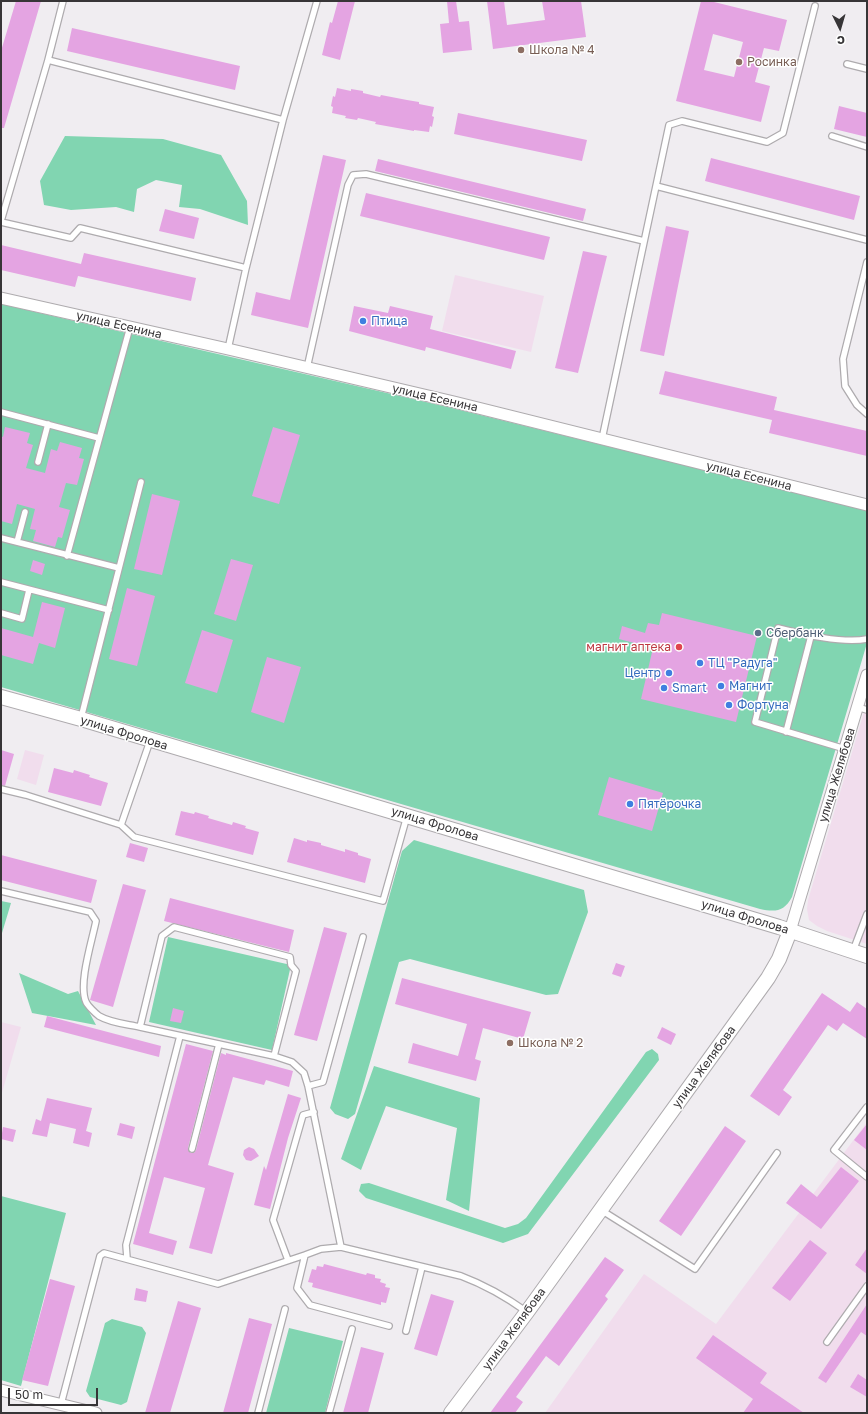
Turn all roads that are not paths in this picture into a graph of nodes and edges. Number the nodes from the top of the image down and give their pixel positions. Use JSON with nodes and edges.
{"nodes":[{"id":1,"x":63,"y":1,"type":"edge"},
{"id":2,"x":317,"y":1,"type":"edge"},
{"id":3,"x":815,"y":6,"type":"dead end"},
{"id":4,"x":48,"y":60,"type":"junction"},
{"id":5,"x":846,"y":64,"type":"dead end"},
{"id":6,"x":867,"y":69,"type":"edge"},
{"id":7,"x":283,"y":120,"type":"junction"},
{"id":8,"x":832,"y":136,"type":"dead end"},
{"id":9,"x":867,"y":147,"type":"edge"},
{"id":10,"x":656,"y":186,"type":"junction"},
{"id":11,"x":1,"y":221,"type":"edge"},
{"id":12,"x":867,"y":240,"type":"edge"},
{"id":13,"x":644,"y":241,"type":"junction"},
{"id":14,"x":867,"y":262,"type":"edge"},
{"id":15,"x":246,"y":268,"type":"junction"},
{"id":16,"x":1,"y":298,"type":"edge"},
{"id":17,"x":130,"y":327,"type":"junction"},
{"id":18,"x":228,"y":349,"type":"junction"},
{"id":19,"x":307,"y":368,"type":"junction"},
{"id":20,"x":1,"y":412,"type":"edge"},
{"id":21,"x":867,"y":414,"type":"edge"},
{"id":22,"x":48,"y":424,"type":"junction"},
{"id":23,"x":99,"y":438,"type":"junction"},
{"id":24,"x":602,"y":439,"type":"junction"},
{"id":25,"x":38,"y":462,"type":"dead end"},
{"id":26,"x":141,"y":482,"type":"dead end"},
{"id":27,"x":867,"y":505,"type":"edge"},
{"id":28,"x":25,"y":512,"type":"dead end"},
{"id":29,"x":1,"y":538,"type":"edge"},
{"id":30,"x":17,"y":542,"type":"junction"},
{"id":31,"x":67,"y":556,"type":"junction"},
{"id":32,"x":119,"y":568,"type":"junction"},
{"id":33,"x":1,"y":582,"type":"edge"},
{"id":34,"x":29,"y":590,"type":"junction"},
{"id":35,"x":109,"y":610,"type":"junction"},
{"id":36,"x":1,"y":613,"type":"edge"},
{"id":37,"x":811,"y":636,"type":"junction"},
{"id":38,"x":867,"y":639,"type":"edge"},
{"id":39,"x":867,"y":675,"type":"edge"},
{"id":40,"x":1,"y":697,"type":"edge"},
{"id":41,"x":862,"y":709,"type":"edge"},
{"id":42,"x":81,"y":720,"type":"junction"},
{"id":43,"x":786,"y":732,"type":"junction"},
{"id":44,"x":150,"y":741,"type":"junction"},
{"id":45,"x":845,"y":749,"type":"junction"},
{"id":46,"x":1,"y":789,"type":"edge"},
{"id":47,"x":407,"y":816,"type":"junction"},
{"id":48,"x":121,"y":825,"type":"junction"},
{"id":49,"x":1,"y":891,"type":"edge"},
{"id":50,"x":867,"y":914,"type":"edge"},
{"id":51,"x":790,"y":931,"type":"junction"},
{"id":52,"x":363,"y":937,"type":"dead end"},
{"id":53,"x":853,"y":951,"type":"junction"},
{"id":54,"x":867,"y":956,"type":"edge"},
{"id":55,"x":140,"y":1027,"type":"junction"},
{"id":56,"x":180,"y":1036,"type":"junction"},
{"id":57,"x":219,"y":1044,"type":"junction"},
{"id":58,"x":274,"y":1056,"type":"junction"},
{"id":59,"x":308,"y":1086,"type":"junction"},
{"id":60,"x":867,"y":1106,"type":"edge"},
{"id":61,"x":314,"y":1112,"type":"junction"},
{"id":62,"x":192,"y":1149,"type":"dead end"},
{"id":63,"x":777,"y":1153,"type":"dead end"},
{"id":64,"x":867,"y":1177,"type":"edge"},
{"id":65,"x":601,"y":1210,"type":"junction"},
{"id":66,"x":341,"y":1247,"type":"junction"},
{"id":67,"x":305,"y":1255,"type":"junction"},
{"id":68,"x":126,"y":1258,"type":"junction"},
{"id":69,"x":288,"y":1260,"type":"junction"},
{"id":70,"x":422,"y":1267,"type":"junction"},
{"id":71,"x":867,"y":1286,"type":"edge"},
{"id":72,"x":285,"y":1309,"type":"dead end"},
{"id":73,"x":527,"y":1312,"type":"junction"},
{"id":74,"x":389,"y":1326,"type":"dead end"},
{"id":75,"x":352,"y":1329,"type":"dead end"},
{"id":76,"x":406,"y":1331,"type":"dead end"},
{"id":77,"x":827,"y":1342,"type":"dead end"},
{"id":78,"x":1,"y":1390,"type":"edge"},
{"id":79,"x":61,"y":1404,"type":"junction"},
{"id":80,"x":96,"y":1413,"type":"edge"},
{"id":81,"x":258,"y":1413,"type":"edge"},
{"id":82,"x":329,"y":1413,"type":"edge"},
{"id":83,"x":451,"y":1413,"type":"edge"}],
"edges":[{"from":1,"to":4,"type":"lane"},
{"from":2,"to":7,"type":"lane"},
{"from":3,"to":10,"type":"lane"},
{"from":4,"to":7,"type":"lane"},
{"from":4,"to":11,"type":"lane"},
{"from":5,"to":6,"type":"lane"},
{"from":7,"to":15,"type":"lane"},
{"from":8,"to":9,"type":"lane"},
{"from":10,"to":12,"type":"lane"},
{"from":10,"to":13,"type":"lane"},
{"from":11,"to":15,"type":"lane"},
{"from":13,"to":19,"type":"lane"},
{"from":13,"to":24,"type":"lane"},
{"from":14,"to":21,"type":"lane"},
{"from":15,"to":18,"type":"lane"},
{"from":16,"to":17,"type":"street","name":"улица Есенина"},
{"from":17,"to":18,"type":"street","name":"улица Есенина"},
{"from":17,"to":23,"type":"lane"},
{"from":18,"to":19,"type":"street","name":"улица Есенина"},
{"from":19,"to":24,"type":"street","name":"улица Есенина"},
{"from":20,"to":22,"type":"lane"},
{"from":22,"to":23,"type":"lane"},
{"from":22,"to":25,"type":"lane"},
{"from":23,"to":31,"type":"lane"},
{"from":24,"to":27,"type":"street","name":"улица Есенина"},
{"from":26,"to":32,"type":"lane"},
{"from":28,"to":30,"type":"lane"},
{"from":29,"to":30,"type":"lane"},
{"from":30,"to":31,"type":"lane"},
{"from":31,"to":32,"type":"lane"},
{"from":32,"to":35,"type":"lane"},
{"from":33,"to":34,"type":"lane"},
{"from":34,"to":35,"type":"lane"},
{"from":34,"to":36,"type":"lane"},
{"from":35,"to":42,"type":"lane"},
{"from":37,"to":38,"type":"lane"},
{"from":37,"to":43,"type":"lane"},
{"from":37,"to":43,"type":"lane"},
{"from":39,"to":41,"type":"street","name":"улица Желябова"},
{"from":40,"to":42,"type":"street","name":"улица Фролова"},
{"from":41,"to":45,"type":"street","name":"улица Желябова"},
{"from":42,"to":44,"type":"street","name":"улица Фролова"},
{"from":43,"to":45,"type":"lane"},
{"from":44,"to":47,"type":"street","name":"улица Фролова"},
{"from":44,"to":48,"type":"lane"},
{"from":45,"to":51,"type":"street","name":"улица Желябова"},
{"from":46,"to":48,"type":"lane"},
{"from":47,"to":48,"type":"lane"},
{"from":47,"to":51,"type":"street","name":"улица Фролова"},
{"from":49,"to":55,"type":"lane"},
{"from":50,"to":53,"type":"lane"},
{"from":51,"to":53,"type":"street","name":"улица Фролова"},
{"from":51,"to":65,"type":"street","name":"улица Желябова"},
{"from":52,"to":59,"type":"lane"},
{"from":53,"to":54,"type":"street","name":"улица Фролова"},
{"from":55,"to":56,"type":"lane"},
{"from":55,"to":58,"type":"lane"},
{"from":56,"to":57,"type":"lane"},
{"from":56,"to":68,"type":"lane"},
{"from":57,"to":58,"type":"lane"},
{"from":57,"to":62,"type":"lane"},
{"from":58,"to":59,"type":"lane"},
{"from":59,"to":61,"type":"lane"},
{"from":60,"to":64,"type":"lane"},
{"from":61,"to":66,"type":"lane"},
{"from":61,"to":69,"type":"lane"},
{"from":63,"to":65,"type":"lane"},
{"from":65,"to":73,"type":"street","name":"улица Желябова"},
{"from":66,"to":67,"type":"lane"},
{"from":66,"to":70,"type":"lane"},
{"from":67,"to":69,"type":"lane"},
{"from":67,"to":74,"type":"lane"},
{"from":68,"to":69,"type":"lane"},
{"from":68,"to":79,"type":"lane"},
{"from":70,"to":73,"type":"lane"},
{"from":70,"to":76,"type":"lane"},
{"from":71,"to":77,"type":"lane"},
{"from":72,"to":81,"type":"lane"},
{"from":73,"to":83,"type":"street","name":"улица Желябова"},
{"from":75,"to":82,"type":"lane"},
{"from":78,"to":79,"type":"street"},
{"from":79,"to":80,"type":"street"}]}
